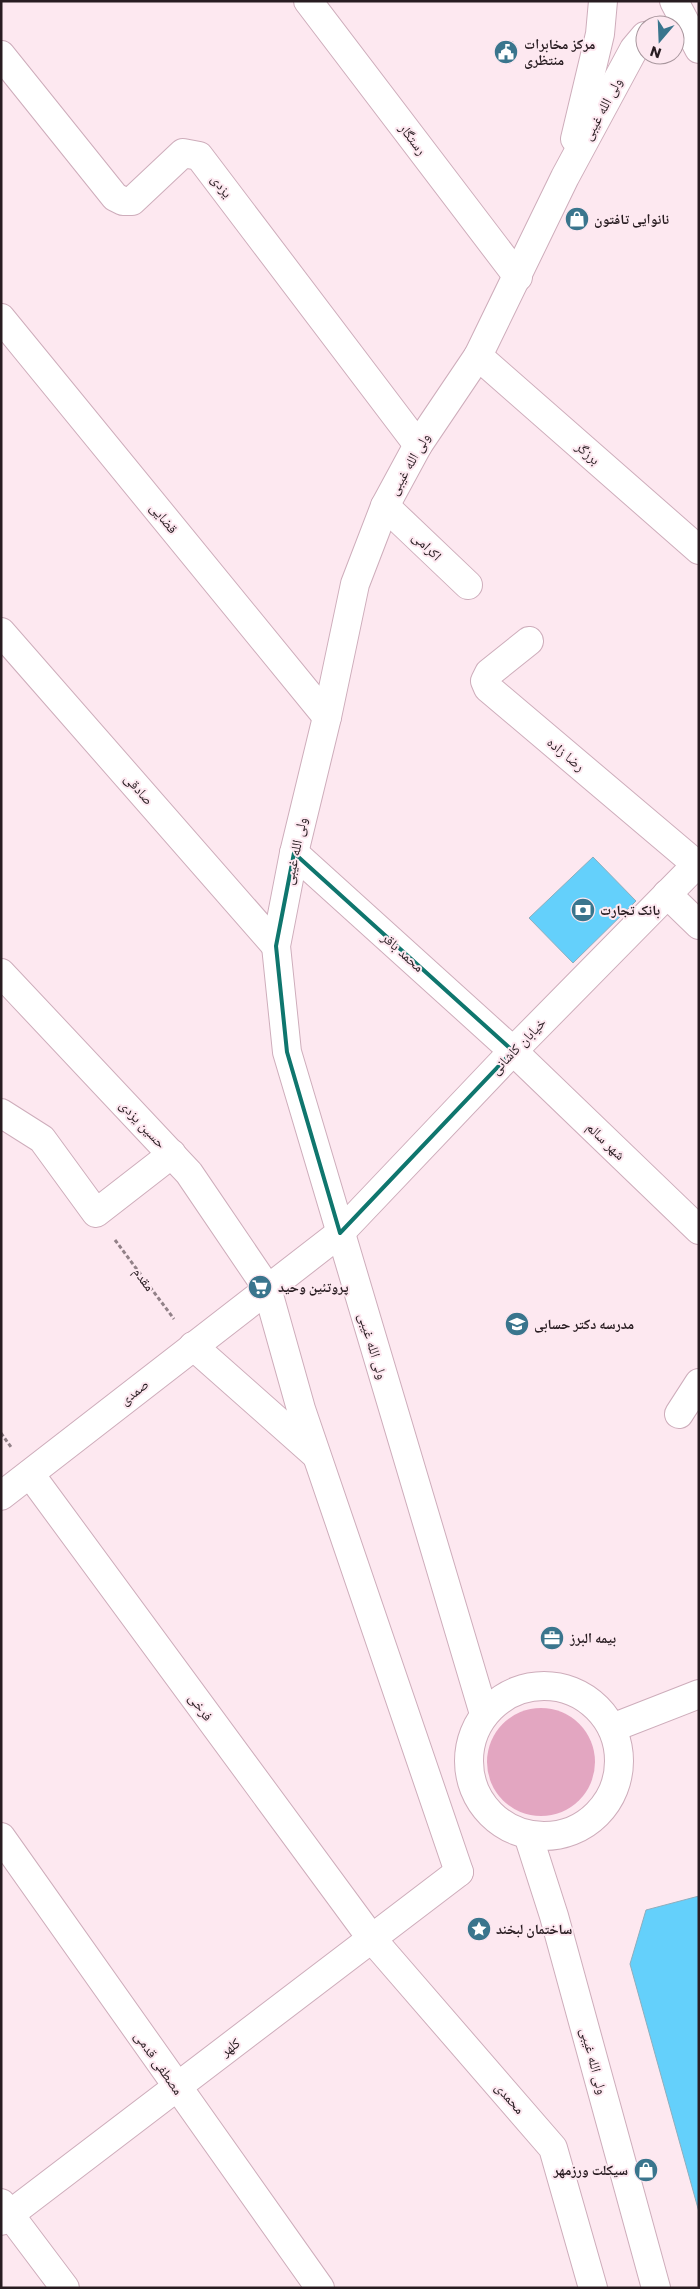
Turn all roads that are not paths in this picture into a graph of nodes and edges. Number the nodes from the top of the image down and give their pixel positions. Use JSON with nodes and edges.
{"nodes":[{"id":1,"x":308,"y":1,"type":"edge"},
{"id":2,"x":603,"y":1,"type":"edge"},
{"id":3,"x":678,"y":13,"type":"edge"},
{"id":4,"x":635,"y":48,"type":"edge"},
{"id":5,"x":699,"y":49,"type":"edge"},
{"id":6,"x":1,"y":55,"type":"edge"},
{"id":7,"x":565,"y":177,"type":"junction"},
{"id":8,"x":518,"y":277,"type":"junction"},
{"id":9,"x":1,"y":318,"type":"edge"},
{"id":10,"x":478,"y":356,"type":"junction"},
{"id":11,"x":418,"y":445,"type":"junction"},
{"id":12,"x":386,"y":506,"type":"junction"},
{"id":13,"x":699,"y":550,"type":"edge"},
{"id":14,"x":468,"y":585,"type":"dead end"},
{"id":15,"x":1,"y":632,"type":"edge"},
{"id":16,"x":528,"y":641,"type":"dead end"},
{"id":17,"x":327,"y":717,"type":"junction"},
{"id":18,"x":294,"y":853,"type":"junction"},
{"id":19,"x":698,"y":863,"type":"edge"},
{"id":20,"x":668,"y":894,"type":"junction"},
{"id":21,"x":699,"y":925,"type":"edge"},
{"id":22,"x":276,"y":946,"type":"junction"},
{"id":23,"x":1,"y":973,"type":"edge"},
{"id":24,"x":513,"y":1051,"type":"junction"},
{"id":25,"x":1,"y":1113,"type":"edge"},
{"id":26,"x":172,"y":1154,"type":"junction"},
{"id":27,"x":697,"y":1225,"type":"edge"},
{"id":28,"x":340,"y":1233,"type":"junction"},
{"id":29,"x":267,"y":1288,"type":"junction"},
{"id":30,"x":193,"y":1346,"type":"junction"},
{"id":31,"x":699,"y":1383,"type":"edge"},
{"id":32,"x":679,"y":1414,"type":"dead end"},
{"id":33,"x":317,"y":1456,"type":"junction"},
{"id":34,"x":30,"y":1474,"type":"junction"},
{"id":35,"x":1,"y":1496,"type":"edge"},
{"id":36,"x":699,"y":1694,"type":"edge"},
{"id":37,"x":484,"y":1714,"type":"junction"},
{"id":38,"x":612,"y":1728,"type":"junction"},
{"id":39,"x":528,"y":1835,"type":"junction"},
{"id":40,"x":1,"y":1837,"type":"edge"},
{"id":41,"x":460,"y":1872,"type":"joint"},
{"id":42,"x":372,"y":1939,"type":"junction"},
{"id":43,"x":176,"y":2088,"type":"junction"},
{"id":44,"x":4,"y":2213,"type":"edge"},
{"id":45,"x":65,"y":2288,"type":"edge"},
{"id":46,"x":320,"y":2288,"type":"edge"},
{"id":47,"x":593,"y":2288,"type":"edge"},
{"id":48,"x":656,"y":2288,"type":"edge"}],
"edges":[{"from":1,"to":8,"type":"street","name":"رستگار"},
{"from":2,"to":7,"type":"street"},
{"from":3,"to":5,"type":"street"},
{"from":4,"to":7,"type":"street","name":"ولی الله غیبی"},
{"from":6,"to":11,"type":"street","name":"یزدی"},
{"from":7,"to":8,"type":"street","name":"ولی الله غیبی"},
{"from":8,"to":10,"type":"street","name":"ولی الله غیبی"},
{"from":9,"to":17,"type":"street","name":"قضایی"},
{"from":10,"to":11,"type":"street","name":"ولی الله غیبی"},
{"from":10,"to":13,"type":"street","name":"برزگر"},
{"from":11,"to":12,"type":"street","name":"ولی الله غیبی"},
{"from":12,"to":14,"type":"street","name":"اکرامی"},
{"from":12,"to":17,"type":"street","name":"ولی الله غیبی"},
{"from":15,"to":22,"type":"street","name":"صادقی"},
{"from":16,"to":19,"type":"street","name":"رضا زاده"},
{"from":17,"to":18,"type":"street","name":"ولی الله غیبی"},
{"from":18,"to":22,"type":"street","name":"ولی الله غیبی"},
{"from":18,"to":24,"type":"street","name":"محمد باقر"},
{"from":19,"to":20,"type":"street","name":"خیابان کاشانی"},
{"from":20,"to":21,"type":"street"},
{"from":20,"to":24,"type":"street","name":"خیابان کاشانی"},
{"from":22,"to":28,"type":"street","name":"ولی الله غیبی"},
{"from":23,"to":26,"type":"street","name":"حسین یزدی"},
{"from":24,"to":27,"type":"street","name":"شهر سالم"},
{"from":24,"to":28,"type":"street","name":"خیابان کاشانی"},
{"from":25,"to":26,"type":"street"},
{"from":26,"to":29,"type":"street","name":"حسین یزدی"},
{"from":28,"to":29,"type":"street","name":"خیابان کاشانی"},
{"from":28,"to":37,"type":"street","name":"ولی الله غیبی"},
{"from":29,"to":30,"type":"street","name":"صمدی"},
{"from":29,"to":33,"type":"street","name":"حسین یزدی"},
{"from":30,"to":33,"type":"street"},
{"from":30,"to":34,"type":"street","name":"صمدی"},
{"from":31,"to":32,"type":"street"},
{"from":33,"to":41,"type":"street","name":"حسین یزدی"},
{"from":34,"to":35,"type":"street","name":"صمدی"},
{"from":34,"to":42,"type":"street","name":"فرخی"},
{"from":36,"to":38,"type":"street"},
{"from":37,"to":38,"type":"street"},
{"from":37,"to":39,"type":"street"},
{"from":38,"to":39,"type":"street"},
{"from":39,"to":48,"type":"street","name":"ولی الله غیبی"},
{"from":40,"to":43,"type":"street","name":"مصطفی قدمی"},
{"from":41,"to":42,"type":"street","name":"کلهر"},
{"from":42,"to":43,"type":"street","name":"کلهر"},
{"from":42,"to":47,"type":"street","name":"محمدی"},
{"from":43,"to":44,"type":"street","name":"کلهر"},
{"from":43,"to":46,"type":"street","name":"مصطفی قدمی"},
{"from":44,"to":45,"type":"street"}]}
